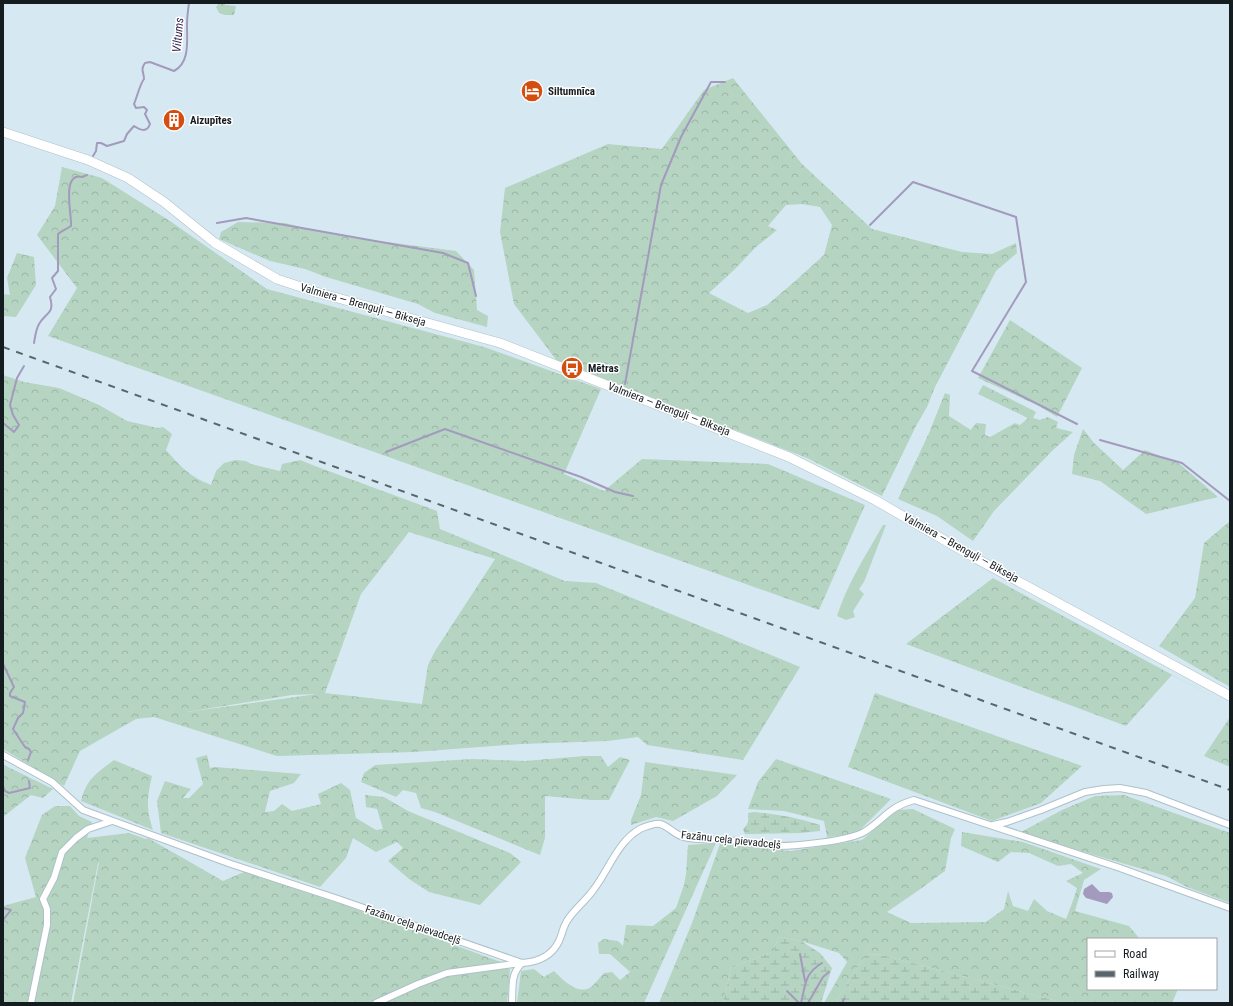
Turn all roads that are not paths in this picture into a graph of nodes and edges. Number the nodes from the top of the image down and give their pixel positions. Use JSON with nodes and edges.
{"nodes":[{"id":1,"x":3,"y":132,"type":"edge"},
{"id":2,"x":1230,"y":696,"type":"edge"},
{"id":3,"x":3,"y":755,"type":"edge"},
{"id":4,"x":114,"y":821,"type":"junction"},
{"id":5,"x":993,"y":825,"type":"junction"},
{"id":6,"x":1230,"y":825,"type":"edge"},
{"id":7,"x":1230,"y":908,"type":"edge"},
{"id":8,"x":522,"y":963,"type":"junction"},
{"id":9,"x":31,"y":1003,"type":"edge"},
{"id":10,"x":376,"y":1003,"type":"edge"},
{"id":11,"x":512,"y":1003,"type":"edge"}],
"edges":[{"from":1,"to":2,"type":"main road","name":"Valmiera — Brenguļi — Bikseja"},
{"from":3,"to":4,"type":"street","name":"Fazānu ceļa pievadceļš"},
{"from":4,"to":8,"type":"street","name":"Fazānu ceļa pievadceļš"},
{"from":4,"to":9,"type":"street"},
{"from":5,"to":6,"type":"street"},
{"from":5,"to":7,"type":"street","name":"Fazānu ceļa pievadceļš"},
{"from":5,"to":8,"type":"street","name":"Fazānu ceļa pievadceļš"},
{"from":8,"to":10,"type":"street"},
{"from":8,"to":11,"type":"street"}]}
